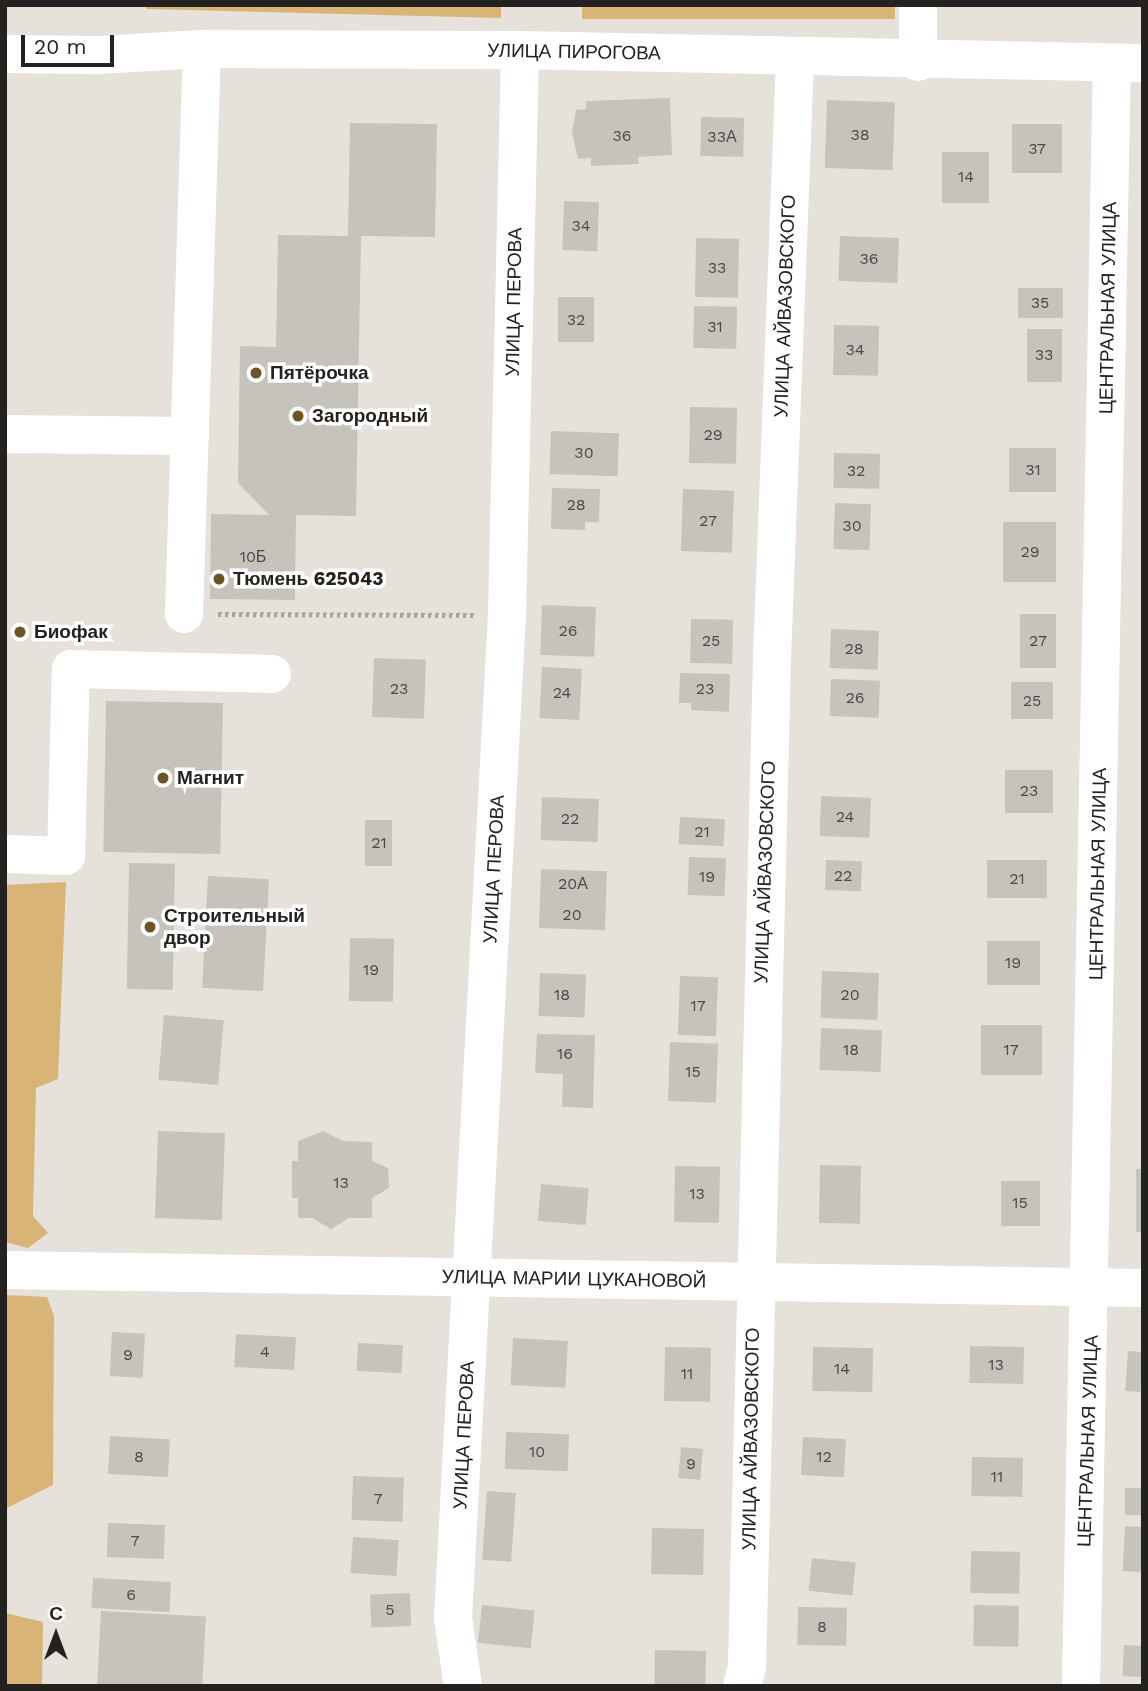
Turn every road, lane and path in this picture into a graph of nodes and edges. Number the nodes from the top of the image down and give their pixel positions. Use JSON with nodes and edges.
{"nodes":[{"id":1,"x":918,"y":5,"type":"edge"},
{"id":2,"x":202,"y":49,"type":"junction"},
{"id":3,"x":520,"y":50,"type":"junction"},
{"id":4,"x":5,"y":54,"type":"edge"},
{"id":5,"x":795,"y":58,"type":"junction"},
{"id":6,"x":918,"y":62,"type":"junction"},
{"id":7,"x":1127,"y":63,"type":"edge"},
{"id":8,"x":5,"y":435,"type":"edge"},
{"id":9,"x":190,"y":436,"type":"junction"},
{"id":10,"x":184,"y":614,"type":"joint"},
{"id":11,"x":507,"y":615,"type":"junction"},
{"id":12,"x":272,"y":674,"type":"dead end"},
{"id":13,"x":5,"y":854,"type":"edge"},
{"id":14,"x":5,"y":1270,"type":"edge"},
{"id":15,"x":473,"y":1278,"type":"junction"},
{"id":16,"x":754,"y":1282,"type":"junction"},
{"id":17,"x":1092,"y":1287,"type":"junction"},
{"id":18,"x":1143,"y":1288,"type":"edge"},
{"id":19,"x":463,"y":1686,"type":"edge"},
{"id":20,"x":742,"y":1686,"type":"edge"},
{"id":21,"x":1081,"y":1686,"type":"edge"}],
"edges":[{"from":1,"to":6,"type":"street"},
{"from":2,"to":3,"type":"street","name":"УЛИЦА ПИРОГОВА"},
{"from":2,"to":4,"type":"street","name":"УЛИЦА ПИРОГОВА"},
{"from":2,"to":9,"type":"street"},
{"from":3,"to":5,"type":"street","name":"УЛИЦА ПИРОГОВА"},
{"from":3,"to":11,"type":"street","name":"УЛИЦА ПЕРОВА"},
{"from":5,"to":6,"type":"street","name":"УЛИЦА ПИРОГОВА"},
{"from":5,"to":16,"type":"street","name":"УЛИЦА АЙВАЗОВСКОГО"},
{"from":6,"to":7,"type":"street","name":"УЛИЦА ПИРОГОВА"},
{"from":7,"to":17,"type":"street","name":"ЦЕНТРАЛЬНАЯ УЛИЦА"},
{"from":8,"to":9,"type":"street"},
{"from":9,"to":10,"type":"street"},
{"from":10,"to":11,"type":"path"},
{"from":11,"to":15,"type":"street","name":"УЛИЦА ПЕРОВА"},
{"from":12,"to":13,"type":"street"},
{"from":14,"to":15,"type":"street","name":"УЛИЦА МАРИИ ЦУКАНОВОЙ"},
{"from":15,"to":16,"type":"street","name":"УЛИЦА МАРИИ ЦУКАНОВОЙ"},
{"from":15,"to":19,"type":"street","name":"УЛИЦА ПЕРОВА"},
{"from":16,"to":17,"type":"street","name":"УЛИЦА МАРИИ ЦУКАНОВОЙ"},
{"from":16,"to":20,"type":"street","name":"УЛИЦА АЙВАЗОВСКОГО"},
{"from":17,"to":18,"type":"street","name":"УЛИЦА МАРИИ ЦУКАНОВОЙ"},
{"from":17,"to":21,"type":"street","name":"ЦЕНТРАЛЬНАЯ УЛИЦА"}]}
